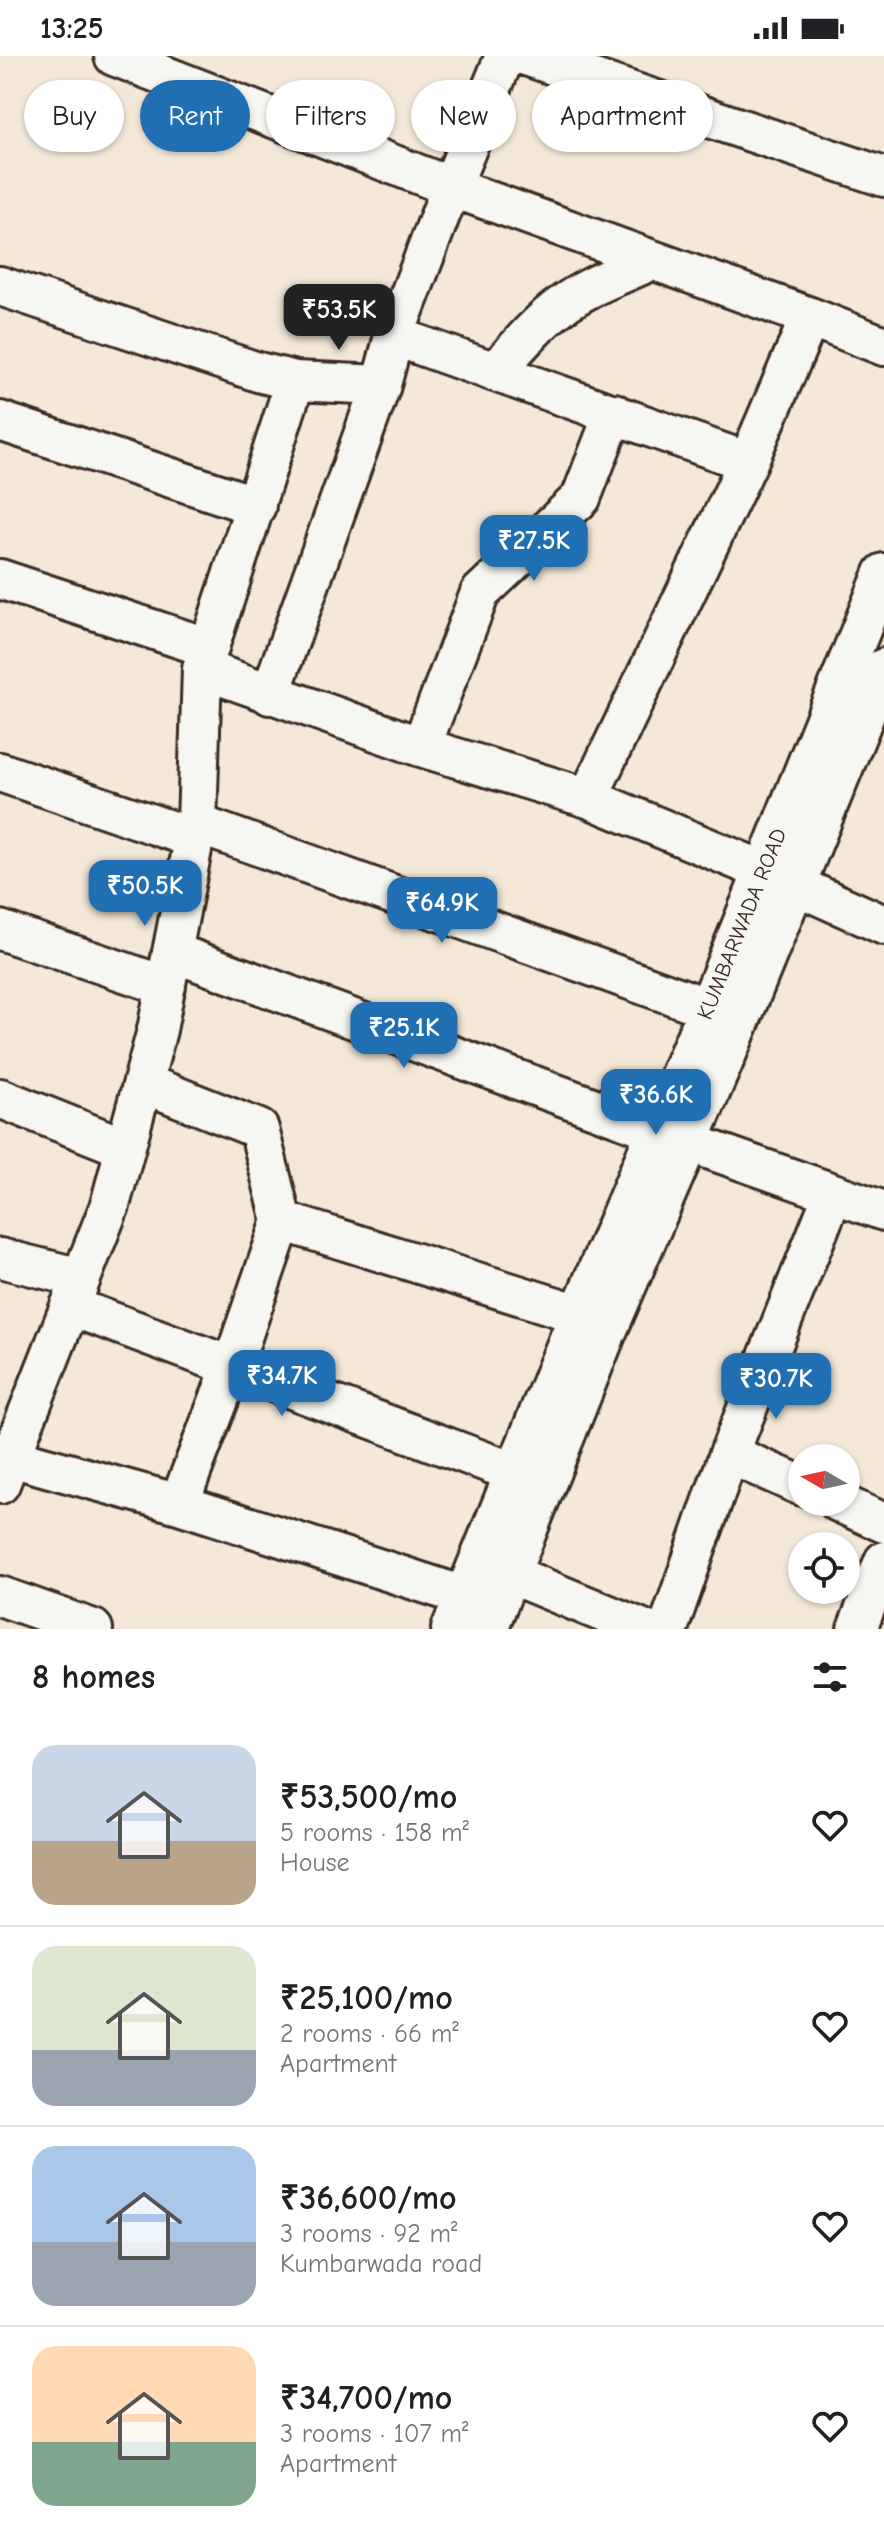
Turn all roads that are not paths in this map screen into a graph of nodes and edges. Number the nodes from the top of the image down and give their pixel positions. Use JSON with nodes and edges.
{"nodes":[{"id":1,"x":114,"y":56,"type":"edge"},
{"id":2,"x":505,"y":56,"type":"edge"},
{"id":3,"x":526,"y":56,"type":"edge"},
{"id":4,"x":884,"y":177,"type":"edge"},
{"id":5,"x":451,"y":187,"type":"junction"},
{"id":6,"x":653,"y":260,"type":"junction"},
{"id":7,"x":0,"y":286,"type":"edge"},
{"id":8,"x":810,"y":317,"type":"junction"},
{"id":9,"x":394,"y":336,"type":"junction"},
{"id":10,"x":884,"y":346,"type":"edge"},
{"id":11,"x":495,"y":372,"type":"junction"},
{"id":12,"x":295,"y":381,"type":"junction"},
{"id":13,"x":381,"y":385,"type":"junction"},
{"id":14,"x":614,"y":413,"type":"junction"},
{"id":15,"x":0,"y":421,"type":"edge"},
{"id":16,"x":748,"y":462,"type":"junction"},
{"id":17,"x":256,"y":506,"type":"junction"},
{"id":18,"x":884,"y":573,"type":"edge"},
{"id":19,"x":0,"y":579,"type":"edge"},
{"id":20,"x":205,"y":658,"type":"junction"},
{"id":21,"x":884,"y":668,"type":"edge"},
{"id":22,"x":270,"y":695,"type":"junction"},
{"id":23,"x":421,"y":747,"type":"junction"},
{"id":24,"x":0,"y":772,"type":"edge"},
{"id":25,"x":588,"y":798,"type":"junction"},
{"id":26,"x":195,"y":831,"type":"junction"},
{"id":27,"x":780,"y":878,"type":"junction"},
{"id":28,"x":884,"y":925,"type":"edge"},
{"id":29,"x":0,"y":930,"type":"edge"},
{"id":30,"x":169,"y":969,"type":"junction"},
{"id":31,"x":708,"y":1008,"type":"junction"},
{"id":32,"x":143,"y":1083,"type":"junction"},
{"id":33,"x":0,"y":1098,"type":"edge"},
{"id":34,"x":672,"y":1136,"type":"junction"},
{"id":35,"x":125,"y":1148,"type":"junction"},
{"id":36,"x":833,"y":1194,"type":"junction"},
{"id":37,"x":884,"y":1211,"type":"edge"},
{"id":38,"x":282,"y":1221,"type":"junction"},
{"id":39,"x":0,"y":1258,"type":"edge"},
{"id":40,"x":76,"y":1292,"type":"junction"},
{"id":41,"x":579,"y":1314,"type":"junction"},
{"id":42,"x":232,"y":1366,"type":"junction"},
{"id":43,"x":729,"y":1454,"type":"junction"},
{"id":44,"x":3,"y":1465,"type":"edge"},
{"id":45,"x":516,"y":1473,"type":"junction"},
{"id":46,"x":788,"y":1480,"type":"edge"},
{"id":47,"x":179,"y":1504,"type":"junction"},
{"id":48,"x":860,"y":1512,"type":"edge"},
{"id":49,"x":884,"y":1523,"type":"edge"},
{"id":50,"x":884,"y":1561,"type":"edge"},
{"id":51,"x":495,"y":1568,"type":"junction"},
{"id":52,"x":0,"y":1596,"type":"edge"},
{"id":53,"x":458,"y":1612,"type":"edge"},
{"id":54,"x":93,"y":1629,"type":"edge"},
{"id":55,"x":488,"y":1629,"type":"edge"},
{"id":56,"x":643,"y":1629,"type":"edge"},
{"id":57,"x":668,"y":1629,"type":"edge"},
{"id":58,"x":857,"y":1629,"type":"edge"}],
"edges":[{"from":1,"to":5,"type":"street"},
{"from":2,"to":5,"type":"street"},
{"from":3,"to":4,"type":"street"},
{"from":5,"to":6,"type":"street"},
{"from":5,"to":9,"type":"street"},
{"from":6,"to":8,"type":"street"},
{"from":6,"to":11,"type":"street"},
{"from":7,"to":12,"type":"street"},
{"from":8,"to":10,"type":"street"},
{"from":8,"to":16,"type":"street"},
{"from":9,"to":11,"type":"street"},
{"from":9,"to":13,"type":"street"},
{"from":11,"to":14,"type":"street"},
{"from":12,"to":13,"type":"street"},
{"from":12,"to":17,"type":"street"},
{"from":13,"to":22,"type":"street"},
{"from":14,"to":16,"type":"street"},
{"from":14,"to":23,"type":"street"},
{"from":15,"to":17,"type":"street"},
{"from":16,"to":25,"type":"street"},
{"from":17,"to":20,"type":"street"},
{"from":18,"to":27,"type":"street","name":"KUMBARWADA ROAD"},
{"from":19,"to":20,"type":"street"},
{"from":20,"to":22,"type":"street"},
{"from":20,"to":26,"type":"street"},
{"from":21,"to":27,"type":"street","name":"KUMBARWADA ROAD"},
{"from":22,"to":23,"type":"street"},
{"from":23,"to":25,"type":"street"},
{"from":24,"to":26,"type":"street"},
{"from":25,"to":27,"type":"street"},
{"from":26,"to":30,"type":"street"},
{"from":26,"to":31,"type":"street"},
{"from":27,"to":28,"type":"street"},
{"from":27,"to":31,"type":"street","name":"KUMBARWADA ROAD"},
{"from":27,"to":34,"type":"street","name":"KUMBARWADA ROAD"},
{"from":29,"to":30,"type":"street"},
{"from":30,"to":32,"type":"street"},
{"from":30,"to":34,"type":"street"},
{"from":31,"to":34,"type":"street","name":"KUMBARWADA ROAD"},
{"from":32,"to":35,"type":"street"},
{"from":32,"to":38,"type":"street"},
{"from":33,"to":35,"type":"street"},
{"from":34,"to":36,"type":"street"},
{"from":34,"to":41,"type":"street","name":"KUMBARWADA ROAD"},
{"from":34,"to":51,"type":"street","name":"KUMBARWADA ROAD"},
{"from":35,"to":40,"type":"street"},
{"from":36,"to":37,"type":"street"},
{"from":36,"to":43,"type":"street"},
{"from":38,"to":41,"type":"street"},
{"from":38,"to":42,"type":"street"},
{"from":39,"to":40,"type":"street"},
{"from":40,"to":42,"type":"street"},
{"from":40,"to":44,"type":"street"},
{"from":41,"to":45,"type":"street","name":"KUMBARWADA ROAD"},
{"from":42,"to":45,"type":"street"},
{"from":42,"to":47,"type":"street"},
{"from":43,"to":46,"type":"street"},
{"from":43,"to":57,"type":"street"},
{"from":44,"to":47,"type":"street"},
{"from":45,"to":51,"type":"street","name":"KUMBARWADA ROAD"},
{"from":47,"to":53,"type":"street"},
{"from":48,"to":49,"type":"street"},
{"from":50,"to":58,"type":"street"},
{"from":51,"to":53,"type":"street","name":"KUMBARWADA ROAD"},
{"from":51,"to":55,"type":"street","name":"KUMBARWADA ROAD"},
{"from":51,"to":56,"type":"street"},
{"from":52,"to":54,"type":"street"}]}
